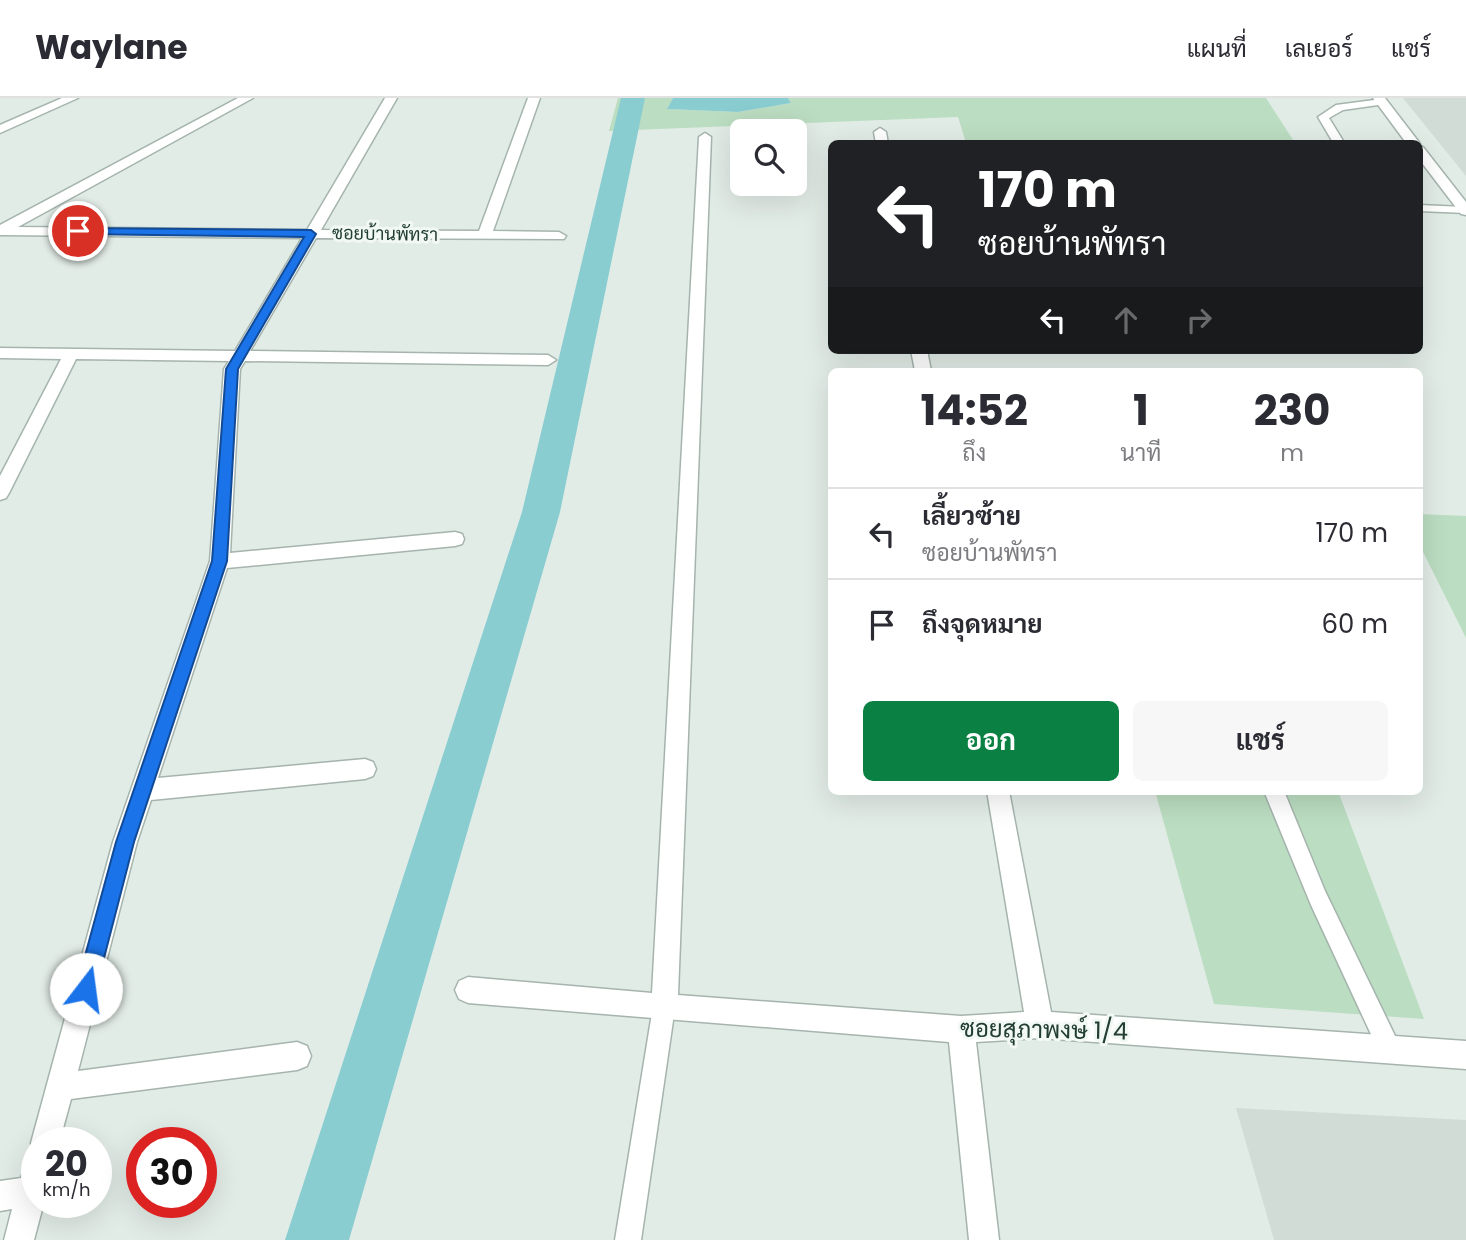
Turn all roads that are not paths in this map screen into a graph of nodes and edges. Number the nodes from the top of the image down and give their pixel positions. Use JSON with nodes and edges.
{"nodes":[{"id":1,"x":72,"y":98,"type":"edge"},
{"id":2,"x":247,"y":98,"type":"edge"},
{"id":3,"x":391,"y":98,"type":"edge"},
{"id":4,"x":534,"y":98,"type":"edge"},
{"id":5,"x":1381,"y":100,"type":"edge"},
{"id":6,"x":0,"y":129,"type":"edge"},
{"id":7,"x":705,"y":137,"type":"dead end"},
{"id":8,"x":1337,"y":140,"type":"edge"},
{"id":9,"x":1411,"y":140,"type":"edge"},
{"id":10,"x":1423,"y":155,"type":"edge"},
{"id":11,"x":1423,"y":208,"type":"edge"},
{"id":12,"x":1465,"y":210,"type":"edge"},
{"id":13,"x":0,"y":231,"type":"edge"},
{"id":14,"x":311,"y":234,"type":"junction"},
{"id":15,"x":484,"y":236,"type":"junction"},
{"id":16,"x":559,"y":236,"type":"dead end"},
{"id":17,"x":0,"y":353,"type":"edge"},
{"id":18,"x":71,"y":354,"type":"junction"},
{"id":19,"x":240,"y":356,"type":"junction"},
{"id":20,"x":548,"y":360,"type":"dead end"},
{"id":21,"x":0,"y":493,"type":"edge"},
{"id":22,"x":455,"y":539,"type":"dead end"},
{"id":23,"x":220,"y":561,"type":"junction"},
{"id":24,"x":365,"y":769,"type":"dead end"},
{"id":25,"x":142,"y":790,"type":"junction"},
{"id":26,"x":999,"y":795,"type":"edge"},
{"id":27,"x":1276,"y":795,"type":"edge"},
{"id":28,"x":468,"y":990,"type":"dead end"},
{"id":29,"x":664,"y":1007,"type":"junction"},
{"id":30,"x":1041,"y":1025,"type":"junction"},
{"id":31,"x":961,"y":1029,"type":"junction"},
{"id":32,"x":1390,"y":1050,"type":"junction"},
{"id":33,"x":1466,"y":1055,"type":"edge"},
{"id":34,"x":298,"y":1056,"type":"dead end"},
{"id":35,"x":60,"y":1087,"type":"junction"},
{"id":36,"x":49,"y":1127,"type":"edge"},
{"id":37,"x":21,"y":1187,"type":"edge"},
{"id":38,"x":0,"y":1196,"type":"edge"},
{"id":39,"x":25,"y":1218,"type":"edge"},
{"id":40,"x":19,"y":1240,"type":"edge"},
{"id":41,"x":628,"y":1240,"type":"edge"},
{"id":42,"x":984,"y":1240,"type":"edge"}],
"edges":[{"from":1,"to":6,"type":"street"},
{"from":2,"to":13,"type":"street"},
{"from":3,"to":14,"type":"street"},
{"from":4,"to":15,"type":"street"},
{"from":5,"to":8,"type":"lane"},
{"from":5,"to":9,"type":"street"},
{"from":7,"to":29,"type":"street"},
{"from":10,"to":12,"type":"street"},
{"from":11,"to":12,"type":"lane"},
{"from":13,"to":14,"type":"street","name":"ซอยบ้านพัทรา"},
{"from":14,"to":15,"type":"street","name":"ซอยบ้านพัทรา"},
{"from":14,"to":19,"type":"street"},
{"from":15,"to":16,"type":"street","name":"ซอยบ้านพัทรา"},
{"from":17,"to":18,"type":"street"},
{"from":18,"to":19,"type":"street"},
{"from":18,"to":21,"type":"street"},
{"from":19,"to":20,"type":"street"},
{"from":19,"to":23,"type":"street"},
{"from":22,"to":23,"type":"street"},
{"from":23,"to":25,"type":"street"},
{"from":24,"to":25,"type":"street"},
{"from":25,"to":35,"type":"street"},
{"from":26,"to":30,"type":"street"},
{"from":27,"to":32,"type":"lane"},
{"from":28,"to":29,"type":"street","name":"ซอยสุภาพงษ์ 1/4"},
{"from":29,"to":31,"type":"street","name":"ซอยสุภาพงษ์ 1/4"},
{"from":29,"to":41,"type":"lane"},
{"from":30,"to":31,"type":"street","name":"ซอยสุภาพงษ์ 1/4"},
{"from":30,"to":32,"type":"street","name":"ซอยสุภาพงษ์ 1/4"},
{"from":31,"to":42,"type":"street"},
{"from":32,"to":33,"type":"street","name":"ซอยสุภาพงษ์ 1/4"},
{"from":34,"to":35,"type":"street"},
{"from":35,"to":36,"type":"street"},
{"from":37,"to":38,"type":"street"},
{"from":39,"to":40,"type":"street"}]}
